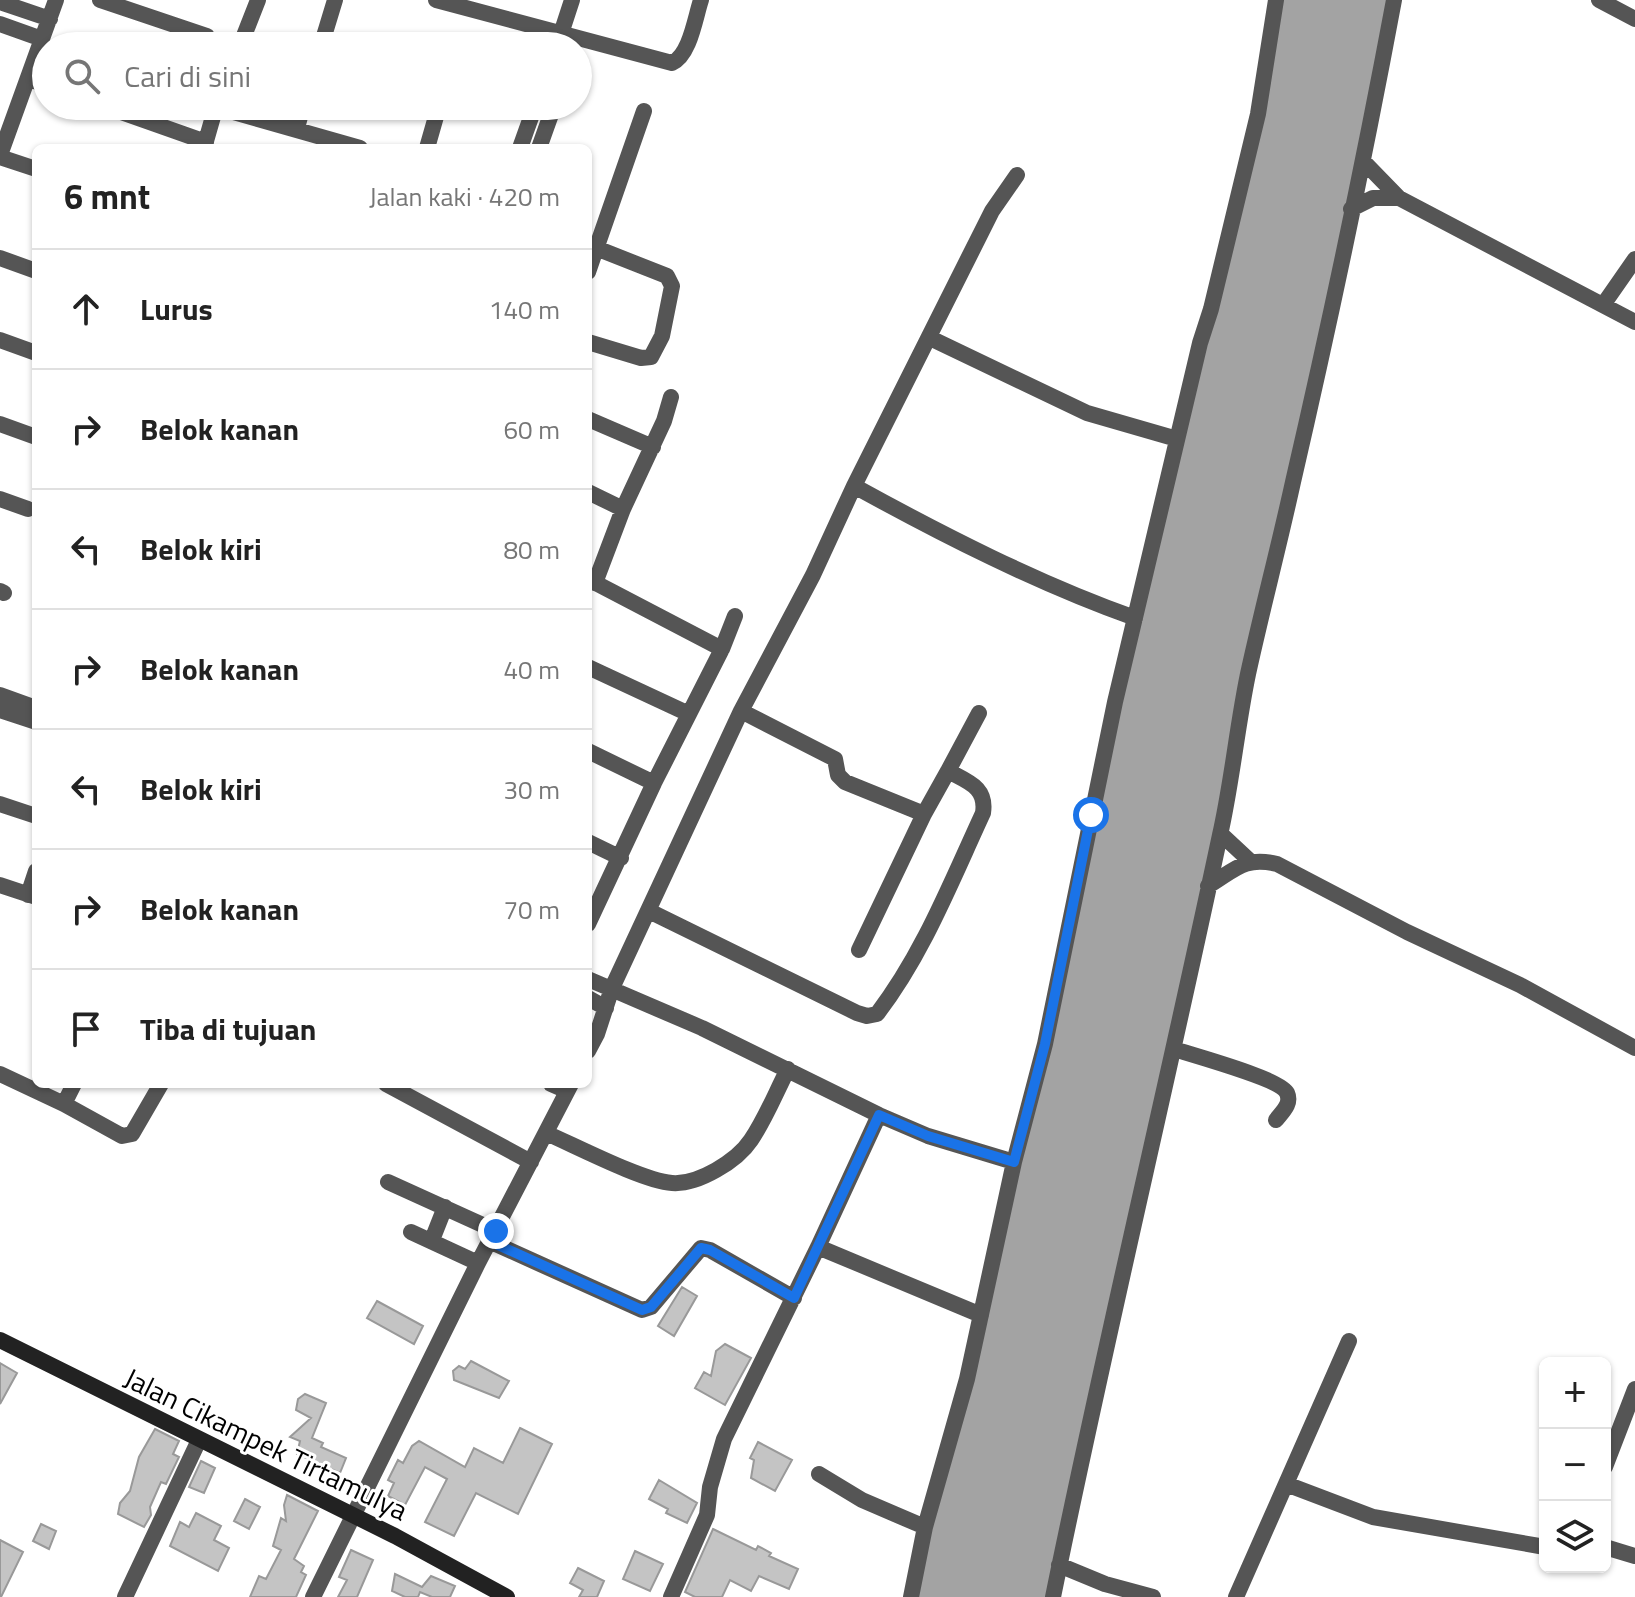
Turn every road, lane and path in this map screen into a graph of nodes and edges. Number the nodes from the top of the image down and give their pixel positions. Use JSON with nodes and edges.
{"nodes":[{"id":1,"x":56,"y":0,"type":"edge"},
{"id":2,"x":100,"y":0,"type":"edge"},
{"id":3,"x":258,"y":0,"type":"edge"},
{"id":4,"x":335,"y":0,"type":"edge"},
{"id":5,"x":436,"y":0,"type":"edge"},
{"id":6,"x":572,"y":0,"type":"edge"},
{"id":7,"x":701,"y":0,"type":"edge"},
{"id":8,"x":1276,"y":0,"type":"edge"},
{"id":9,"x":1394,"y":0,"type":"edge"},
{"id":10,"x":1599,"y":0,"type":"edge"},
{"id":11,"x":0,"y":2,"type":"edge"},
{"id":12,"x":50,"y":19,"type":"junction"},
{"id":13,"x":1635,"y":19,"type":"edge"},
{"id":14,"x":0,"y":24,"type":"edge"},
{"id":15,"x":45,"y":32,"type":"edge"},
{"id":16,"x":195,"y":32,"type":"edge"},
{"id":17,"x":245,"y":32,"type":"edge"},
{"id":18,"x":325,"y":32,"type":"edge"},
{"id":19,"x":537,"y":32,"type":"edge"},
{"id":20,"x":561,"y":32,"type":"edge"},
{"id":21,"x":32,"y":35,"type":"edge"},
{"id":22,"x":592,"y":45,"type":"edge"},
{"id":23,"x":32,"y":68,"type":"edge"},
{"id":24,"x":28,"y":79,"type":"junction"},
{"id":25,"x":32,"y":80,"type":"edge"},
{"id":26,"x":644,"y":111,"type":"dead end"},
{"id":27,"x":140,"y":120,"type":"edge"},
{"id":28,"x":212,"y":120,"type":"edge"},
{"id":29,"x":268,"y":120,"type":"edge"},
{"id":30,"x":299,"y":120,"type":"edge"},
{"id":31,"x":435,"y":120,"type":"edge"},
{"id":32,"x":530,"y":120,"type":"edge"},
{"id":33,"x":549,"y":120,"type":"edge"},
{"id":34,"x":297,"y":128,"type":"junction"},
{"id":35,"x":202,"y":144,"type":"edge"},
{"id":36,"x":205,"y":144,"type":"edge"},
{"id":37,"x":347,"y":144,"type":"edge"},
{"id":38,"x":428,"y":144,"type":"edge"},
{"id":39,"x":521,"y":144,"type":"edge"},
{"id":40,"x":540,"y":144,"type":"edge"},
{"id":41,"x":0,"y":156,"type":"edge"},
{"id":42,"x":1364,"y":162,"type":"junction"},
{"id":43,"x":32,"y":168,"type":"edge"},
{"id":44,"x":1017,"y":175,"type":"dead end"},
{"id":45,"x":1399,"y":198,"type":"junction"},
{"id":46,"x":1351,"y":209,"type":"junction"},
{"id":47,"x":596,"y":248,"type":"junction"},
{"id":48,"x":0,"y":258,"type":"edge"},
{"id":49,"x":1635,"y":259,"type":"edge"},
{"id":50,"x":592,"y":260,"type":"edge"},
{"id":51,"x":32,"y":270,"type":"edge"},
{"id":52,"x":1603,"y":305,"type":"junction"},
{"id":53,"x":1635,"y":322,"type":"edge"},
{"id":54,"x":930,"y":338,"type":"junction"},
{"id":55,"x":0,"y":340,"type":"edge"},
{"id":56,"x":592,"y":343,"type":"edge"},
{"id":57,"x":32,"y":352,"type":"edge"},
{"id":58,"x":671,"y":397,"type":"dead end"},
{"id":59,"x":592,"y":421,"type":"edge"},
{"id":60,"x":0,"y":424,"type":"edge"},
{"id":61,"x":32,"y":436,"type":"edge"},
{"id":62,"x":1177,"y":439,"type":"junction"},
{"id":63,"x":653,"y":447,"type":"junction"},
{"id":64,"x":854,"y":486,"type":"junction"},
{"id":65,"x":592,"y":494,"type":"edge"},
{"id":66,"x":0,"y":499,"type":"edge"},
{"id":67,"x":28,"y":509,"type":"dead end"},
{"id":68,"x":623,"y":509,"type":"junction"},
{"id":69,"x":592,"y":579,"type":"edge"},
{"id":70,"x":592,"y":582,"type":"edge"},
{"id":71,"x":735,"y":616,"type":"dead end"},
{"id":72,"x":1135,"y":618,"type":"junction"},
{"id":73,"x":722,"y":649,"type":"junction"},
{"id":74,"x":592,"y":669,"type":"edge"},
{"id":75,"x":0,"y":695,"type":"edge"},
{"id":76,"x":32,"y":707,"type":"edge"},
{"id":77,"x":0,"y":710,"type":"edge"},
{"id":78,"x":741,"y":711,"type":"junction"},
{"id":79,"x":979,"y":713,"type":"dead end"},
{"id":80,"x":689,"y":714,"type":"junction"},
{"id":81,"x":32,"y":721,"type":"edge"},
{"id":82,"x":592,"y":753,"type":"edge"},
{"id":83,"x":948,"y":771,"type":"junction"},
{"id":84,"x":654,"y":783,"type":"junction"},
{"id":85,"x":0,"y":804,"type":"edge"},
{"id":86,"x":924,"y":814,"type":"junction"},
{"id":87,"x":32,"y":815,"type":"edge"},
{"id":88,"x":1221,"y":834,"type":"junction"},
{"id":89,"x":592,"y":844,"type":"edge"},
{"id":90,"x":621,"y":858,"type":"junction"},
{"id":91,"x":1250,"y":861,"type":"junction"},
{"id":92,"x":0,"y":885,"type":"edge"},
{"id":93,"x":1208,"y":886,"type":"junction"},
{"id":94,"x":32,"y":896,"type":"edge"},
{"id":95,"x":649,"y":911,"type":"junction"},
{"id":96,"x":592,"y":916,"type":"edge"},
{"id":97,"x":859,"y":950,"type":"dead end"},
{"id":98,"x":592,"y":980,"type":"edge"},
{"id":99,"x":612,"y":988,"type":"junction"},
{"id":100,"x":592,"y":1000,"type":"edge"},
{"id":101,"x":606,"y":1008,"type":"junction"},
{"id":102,"x":592,"y":1041,"type":"edge"},
{"id":103,"x":1635,"y":1048,"type":"edge"},
{"id":104,"x":1174,"y":1049,"type":"junction"},
{"id":105,"x":788,"y":1069,"type":"junction"},
{"id":106,"x":0,"y":1074,"type":"edge"},
{"id":107,"x":72,"y":1088,"type":"edge"},
{"id":108,"x":159,"y":1088,"type":"edge"},
{"id":109,"x":393,"y":1088,"type":"edge"},
{"id":110,"x":562,"y":1088,"type":"edge"},
{"id":111,"x":64,"y":1104,"type":"junction"},
{"id":112,"x":879,"y":1115,"type":"junction"},
{"id":113,"x":1276,"y":1120,"type":"dead end"},
{"id":114,"x":546,"y":1133,"type":"junction"},
{"id":115,"x":531,"y":1162,"type":"junction"},
{"id":116,"x":1014,"y":1162,"type":"junction"},
{"id":117,"x":388,"y":1182,"type":"dead end"},
{"id":118,"x":445,"y":1207,"type":"junction"},
{"id":119,"x":411,"y":1232,"type":"dead end"},
{"id":120,"x":493,"y":1236,"type":"junction"},
{"id":121,"x":432,"y":1240,"type":"junction"},
{"id":122,"x":818,"y":1247,"type":"junction"},
{"id":123,"x":478,"y":1263,"type":"junction"},
{"id":124,"x":794,"y":1298,"type":"junction"},
{"id":125,"x":981,"y":1315,"type":"junction"},
{"id":126,"x":0,"y":1340,"type":"edge"},
{"id":127,"x":1349,"y":1341,"type":"dead end"},
{"id":128,"x":1635,"y":1389,"type":"edge"},
{"id":129,"x":199,"y":1440,"type":"junction"},
{"id":130,"x":1611,"y":1451,"type":"edge"},
{"id":131,"x":819,"y":1474,"type":"dead end"},
{"id":132,"x":1286,"y":1484,"type":"junction"},
{"id":133,"x":354,"y":1516,"type":"junction"},
{"id":134,"x":925,"y":1527,"type":"junction"},
{"id":135,"x":1539,"y":1546,"type":"edge"},
{"id":136,"x":1611,"y":1549,"type":"edge"},
{"id":137,"x":1635,"y":1556,"type":"edge"},
{"id":138,"x":1059,"y":1565,"type":"junction"},
{"id":139,"x":125,"y":1597,"type":"edge"},
{"id":140,"x":313,"y":1597,"type":"edge"},
{"id":141,"x":507,"y":1597,"type":"edge"},
{"id":142,"x":671,"y":1597,"type":"edge"},
{"id":143,"x":911,"y":1597,"type":"edge"},
{"id":144,"x":1053,"y":1597,"type":"edge"},
{"id":145,"x":1153,"y":1597,"type":"edge"},
{"id":146,"x":1236,"y":1597,"type":"edge"}],
"edges":[{"from":1,"to":12,"type":"street"},
{"from":2,"to":16,"type":"street"},
{"from":3,"to":17,"type":"street"},
{"from":4,"to":18,"type":"street"},
{"from":5,"to":19,"type":"street"},
{"from":6,"to":20,"type":"street"},
{"from":7,"to":22,"type":"street"},
{"from":8,"to":62,"type":"street"},
{"from":9,"to":42,"type":"street"},
{"from":10,"to":13,"type":"street"},
{"from":11,"to":12,"type":"street"},
{"from":12,"to":15,"type":"street"},
{"from":14,"to":21,"type":"street"},
{"from":23,"to":24,"type":"street"},
{"from":24,"to":25,"type":"street"},
{"from":24,"to":41,"type":"street"},
{"from":26,"to":47,"type":"street"},
{"from":27,"to":35,"type":"street"},
{"from":28,"to":36,"type":"street"},
{"from":29,"to":34,"type":"street"},
{"from":30,"to":34,"type":"street"},
{"from":31,"to":38,"type":"street"},
{"from":32,"to":39,"type":"street"},
{"from":33,"to":40,"type":"street"},
{"from":34,"to":37,"type":"street"},
{"from":41,"to":43,"type":"street"},
{"from":42,"to":45,"type":"street"},
{"from":42,"to":46,"type":"street"},
{"from":44,"to":54,"type":"street"},
{"from":45,"to":46,"type":"street"},
{"from":45,"to":52,"type":"street"},
{"from":46,"to":88,"type":"street"},
{"from":47,"to":50,"type":"street"},
{"from":47,"to":56,"type":"street"},
{"from":48,"to":51,"type":"street"},
{"from":49,"to":52,"type":"street"},
{"from":52,"to":53,"type":"street"},
{"from":54,"to":62,"type":"street"},
{"from":54,"to":64,"type":"street"},
{"from":55,"to":57,"type":"street"},
{"from":58,"to":63,"type":"street"},
{"from":59,"to":63,"type":"street"},
{"from":60,"to":61,"type":"street"},
{"from":62,"to":72,"type":"street"},
{"from":63,"to":68,"type":"street"},
{"from":64,"to":72,"type":"street"},
{"from":64,"to":78,"type":"street"},
{"from":65,"to":68,"type":"street"},
{"from":66,"to":67,"type":"street"},
{"from":68,"to":69,"type":"street"},
{"from":70,"to":73,"type":"street"},
{"from":71,"to":73,"type":"street"},
{"from":72,"to":116,"type":"street"},
{"from":73,"to":80,"type":"street"},
{"from":74,"to":80,"type":"street"},
{"from":75,"to":76,"type":"street"},
{"from":77,"to":81,"type":"street"},
{"from":78,"to":86,"type":"street"},
{"from":78,"to":95,"type":"street"},
{"from":79,"to":83,"type":"street"},
{"from":80,"to":84,"type":"street"},
{"from":82,"to":84,"type":"street"},
{"from":83,"to":86,"type":"street"},
{"from":83,"to":95,"type":"street"},
{"from":84,"to":90,"type":"street"},
{"from":85,"to":87,"type":"street"},
{"from":86,"to":97,"type":"street"},
{"from":88,"to":91,"type":"street"},
{"from":88,"to":93,"type":"street"},
{"from":89,"to":90,"type":"street"},
{"from":90,"to":96,"type":"street"},
{"from":91,"to":93,"type":"street"},
{"from":91,"to":103,"type":"street"},
{"from":92,"to":94,"type":"street"},
{"from":93,"to":104,"type":"street"},
{"from":95,"to":99,"type":"street"},
{"from":98,"to":99,"type":"street"},
{"from":99,"to":101,"type":"street"},
{"from":99,"to":105,"type":"street"},
{"from":100,"to":101,"type":"street"},
{"from":101,"to":102,"type":"street"},
{"from":104,"to":113,"type":"street"},
{"from":104,"to":138,"type":"street"},
{"from":105,"to":112,"type":"street"},
{"from":105,"to":114,"type":"street"},
{"from":106,"to":111,"type":"street"},
{"from":107,"to":111,"type":"street"},
{"from":108,"to":111,"type":"street"},
{"from":109,"to":115,"type":"street"},
{"from":110,"to":114,"type":"street"},
{"from":112,"to":116,"type":"street"},
{"from":112,"to":122,"type":"street"},
{"from":114,"to":115,"type":"street"},
{"from":115,"to":120,"type":"street"},
{"from":116,"to":125,"type":"street"},
{"from":117,"to":118,"type":"street"},
{"from":118,"to":120,"type":"street"},
{"from":118,"to":121,"type":"street"},
{"from":119,"to":121,"type":"street"},
{"from":120,"to":123,"type":"street"},
{"from":120,"to":124,"type":"street"},
{"from":121,"to":123,"type":"street"},
{"from":122,"to":124,"type":"street"},
{"from":122,"to":125,"type":"street"},
{"from":123,"to":133,"type":"street"},
{"from":124,"to":142,"type":"street"},
{"from":125,"to":134,"type":"street"},
{"from":126,"to":129,"type":"street","name":"Jalan Cikampek Tirtamulya"},
{"from":127,"to":132,"type":"street"},
{"from":128,"to":130,"type":"street"},
{"from":129,"to":133,"type":"street","name":"Jalan Cikampek Tirtamulya"},
{"from":129,"to":139,"type":"street"},
{"from":131,"to":134,"type":"street"},
{"from":132,"to":135,"type":"street"},
{"from":132,"to":146,"type":"street"},
{"from":133,"to":140,"type":"street"},
{"from":133,"to":141,"type":"street","name":"Jalan Cikampek Tirtamulya"},
{"from":134,"to":143,"type":"street"},
{"from":136,"to":137,"type":"street"},
{"from":138,"to":144,"type":"street"},
{"from":138,"to":145,"type":"street"}]}
